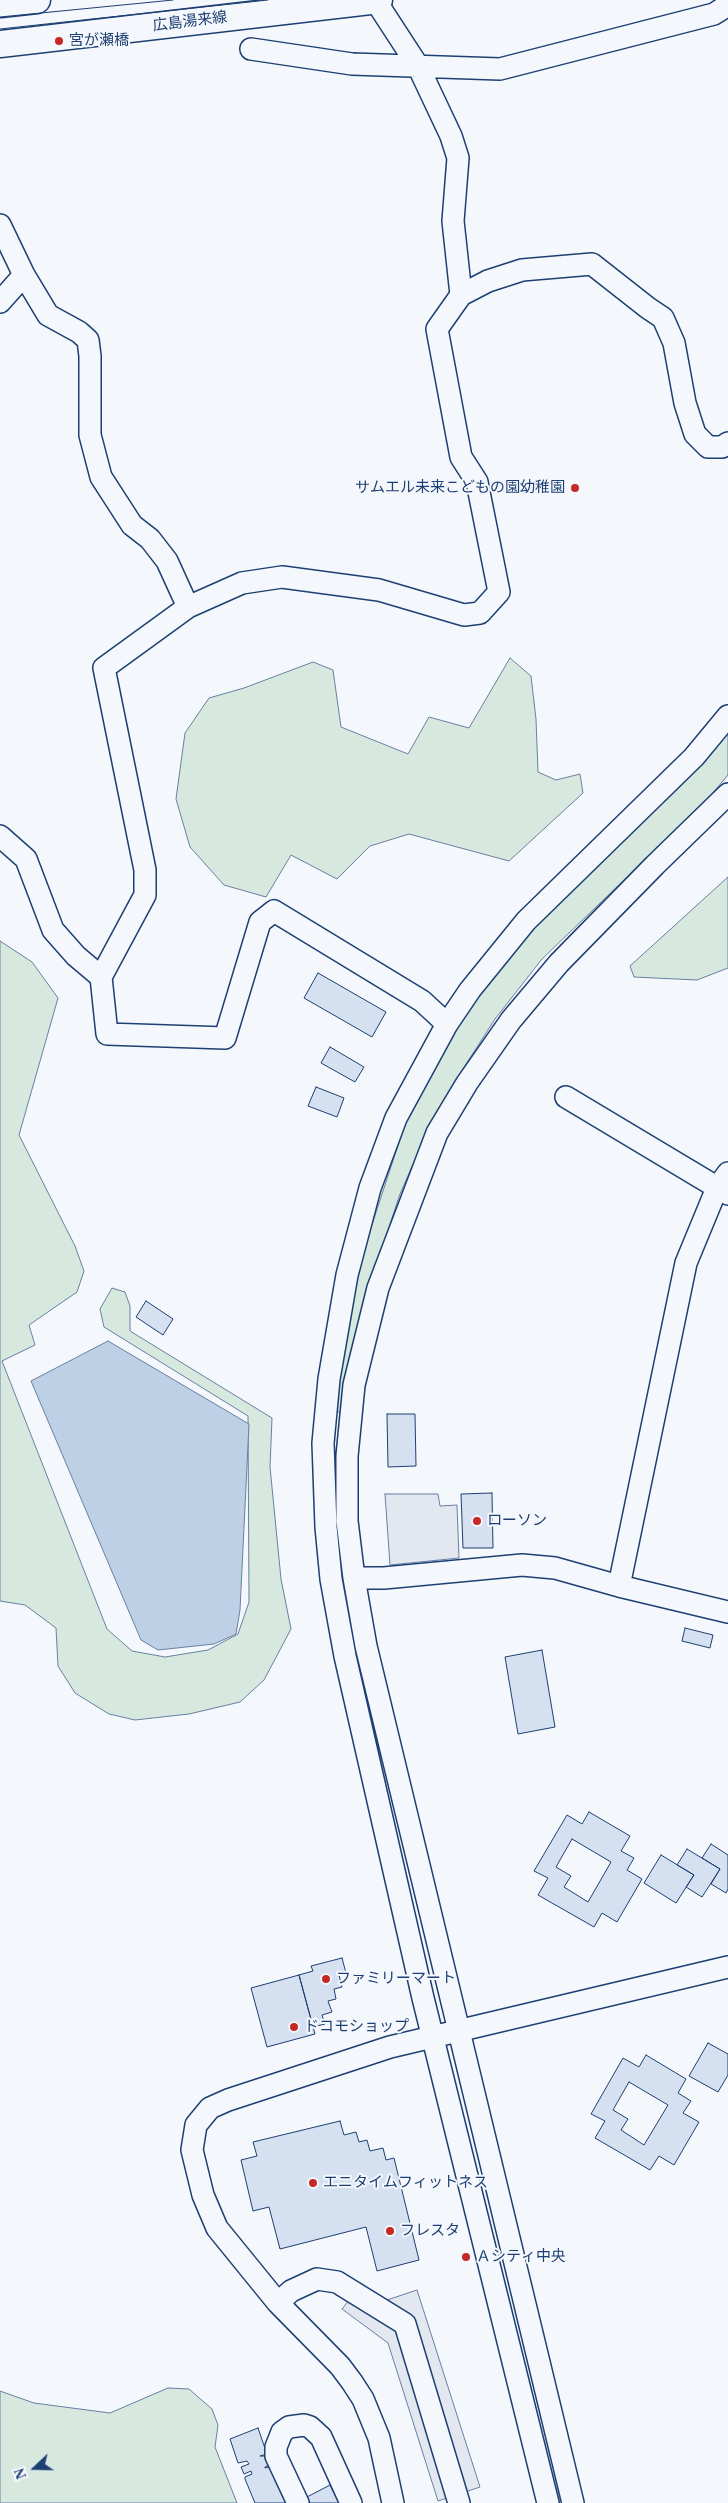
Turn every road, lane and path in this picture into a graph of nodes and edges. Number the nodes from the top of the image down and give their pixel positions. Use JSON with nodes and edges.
{"nodes":[{"id":1,"x":37,"y":0,"type":"edge"},
{"id":2,"x":375,"y":0,"type":"edge"},
{"id":3,"x":379,"y":0,"type":"edge"},
{"id":4,"x":0,"y":4,"type":"edge"},
{"id":5,"x":728,"y":5,"type":"edge"},
{"id":6,"x":0,"y":44,"type":"edge"},
{"id":7,"x":251,"y":49,"type":"dead end"},
{"id":8,"x":418,"y":66,"type":"junction"},
{"id":9,"x":0,"y":226,"type":"edge"},
{"id":10,"x":24,"y":276,"type":"junction"},
{"id":11,"x":461,"y":295,"type":"junction"},
{"id":12,"x":0,"y":302,"type":"edge"},
{"id":13,"x":728,"y":443,"type":"edge"},
{"id":14,"x":188,"y":607,"type":"junction"},
{"id":15,"x":728,"y":716,"type":"edge"},
{"id":16,"x":728,"y":794,"type":"edge"},
{"id":17,"x":0,"y":836,"type":"edge"},
{"id":18,"x":101,"y":976,"type":"junction"},
{"id":19,"x":447,"y":1024,"type":"junction"},
{"id":20,"x":566,"y":1097,"type":"dead end"},
{"id":21,"x":724,"y":1185,"type":"edge"},
{"id":22,"x":354,"y":1578,"type":"junction"},
{"id":23,"x":619,"y":1586,"type":"junction"},
{"id":24,"x":728,"y":1612,"type":"edge"},
{"id":25,"x":728,"y":1967,"type":"edge"},
{"id":26,"x":457,"y":2030,"type":"junction"},
{"id":27,"x":432,"y":2036,"type":"junction"},
{"id":28,"x":278,"y":2303,"type":"junction"},
{"id":29,"x":298,"y":2503,"type":"edge"},
{"id":30,"x":351,"y":2503,"type":"edge"},
{"id":31,"x":394,"y":2503,"type":"edge"},
{"id":32,"x":459,"y":2503,"type":"edge"},
{"id":33,"x":548,"y":2503,"type":"edge"},
{"id":34,"x":573,"y":2503,"type":"edge"}],
"edges":[{"from":1,"to":4,"type":"main road"},
{"from":2,"to":3,"type":"main road","name":"広島湯来線"},
{"from":2,"to":6,"type":"main road","name":"広島湯来線"},
{"from":2,"to":8,"type":"street"},
{"from":5,"to":8,"type":"street"},
{"from":7,"to":8,"type":"street"},
{"from":8,"to":11,"type":"street"},
{"from":9,"to":10,"type":"street"},
{"from":10,"to":12,"type":"street"},
{"from":10,"to":14,"type":"street"},
{"from":11,"to":13,"type":"street"},
{"from":11,"to":14,"type":"street"},
{"from":14,"to":18,"type":"street"},
{"from":15,"to":19,"type":"street"},
{"from":16,"to":22,"type":"street"},
{"from":17,"to":18,"type":"street"},
{"from":18,"to":19,"type":"street"},
{"from":19,"to":27,"type":"street"},
{"from":20,"to":21,"type":"street"},
{"from":21,"to":23,"type":"street"},
{"from":22,"to":23,"type":"street"},
{"from":22,"to":26,"type":"street"},
{"from":23,"to":24,"type":"street"},
{"from":25,"to":26,"type":"street"},
{"from":26,"to":27,"type":"street"},
{"from":26,"to":34,"type":"street"},
{"from":27,"to":28,"type":"street"},
{"from":27,"to":33,"type":"street"},
{"from":28,"to":31,"type":"street"},
{"from":28,"to":32,"type":"street"},
{"from":29,"to":30,"type":"street"}]}
